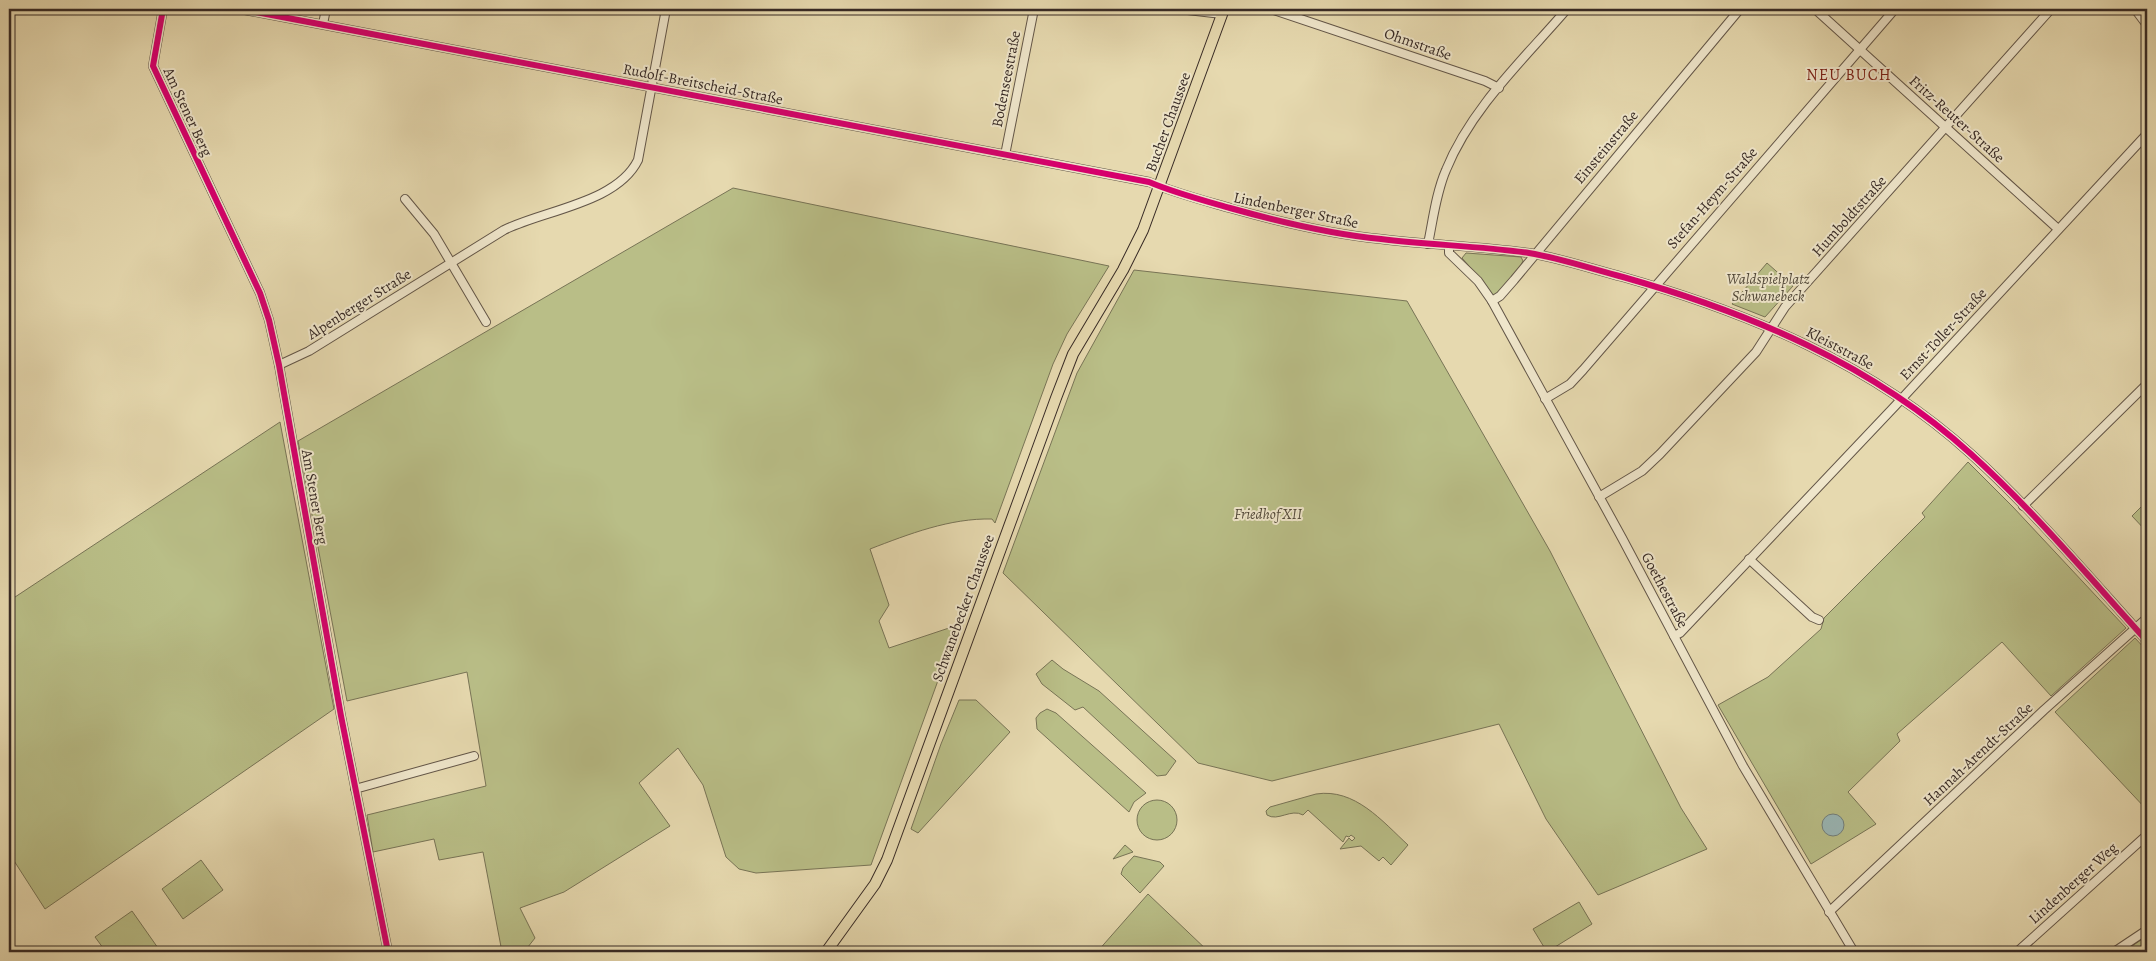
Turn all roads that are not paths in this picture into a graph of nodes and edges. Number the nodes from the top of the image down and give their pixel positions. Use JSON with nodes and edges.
{"nodes":[{"id":1,"x":163,"y":9,"type":"edge"},
{"id":2,"x":240,"y":9,"type":"edge"},
{"id":3,"x":326,"y":9,"type":"edge"},
{"id":4,"x":666,"y":9,"type":"edge"},
{"id":5,"x":1034,"y":9,"type":"edge"},
{"id":6,"x":1179,"y":9,"type":"edge"},
{"id":7,"x":1270,"y":9,"type":"edge"},
{"id":8,"x":1566,"y":9,"type":"edge"},
{"id":9,"x":1740,"y":9,"type":"edge"},
{"id":10,"x":1815,"y":9,"type":"edge"},
{"id":11,"x":1895,"y":9,"type":"edge"},
{"id":12,"x":2051,"y":9,"type":"edge"},
{"id":13,"x":2135,"y":9,"type":"edge"},
{"id":14,"x":1223,"y":12,"type":"edge"},
{"id":15,"x":323,"y":24,"type":"junction"},
{"id":16,"x":2147,"y":25,"type":"edge"},
{"id":17,"x":1860,"y":49,"type":"junction"},
{"id":18,"x":652,"y":87,"type":"junction"},
{"id":19,"x":1498,"y":88,"type":"junction"},
{"id":20,"x":1946,"y":129,"type":"junction"},
{"id":21,"x":2147,"y":134,"type":"edge"},
{"id":22,"x":1005,"y":155,"type":"junction"},
{"id":23,"x":1161,"y":187,"type":"junction"},
{"id":24,"x":405,"y":199,"type":"dead end"},
{"id":25,"x":2058,"y":229,"type":"junction"},
{"id":26,"x":1428,"y":244,"type":"junction"},
{"id":27,"x":1449,"y":246,"type":"junction"},
{"id":28,"x":1534,"y":254,"type":"junction"},
{"id":29,"x":451,"y":263,"type":"junction"},
{"id":30,"x":1123,"y":270,"type":"joint"},
{"id":31,"x":1655,"y":286,"type":"junction"},
{"id":32,"x":1492,"y":301,"type":"junction"},
{"id":33,"x":486,"y":322,"type":"dead end"},
{"id":34,"x":1771,"y":328,"type":"junction"},
{"id":35,"x":279,"y":365,"type":"junction"},
{"id":36,"x":2147,"y":384,"type":"edge"},
{"id":37,"x":1545,"y":399,"type":"junction"},
{"id":38,"x":1901,"y":399,"type":"junction"},
{"id":39,"x":1599,"y":496,"type":"junction"},
{"id":40,"x":2023,"y":506,"type":"junction"},
{"id":41,"x":1749,"y":559,"type":"junction"},
{"id":42,"x":2147,"y":618,"type":"edge"},
{"id":43,"x":1819,"y":620,"type":"dead end"},
{"id":44,"x":2136,"y":629,"type":"junction"},
{"id":45,"x":1674,"y":636,"type":"junction"},
{"id":46,"x":2147,"y":641,"type":"edge"},
{"id":47,"x":474,"y":756,"type":"dead end"},
{"id":48,"x":356,"y":789,"type":"junction"},
{"id":49,"x":2147,"y":835,"type":"edge"},
{"id":50,"x":1829,"y":912,"type":"junction"},
{"id":51,"x":2147,"y":930,"type":"edge"},
{"id":52,"x":388,"y":952,"type":"edge"},
{"id":53,"x":826,"y":952,"type":"edge"},
{"id":54,"x":1854,"y":952,"type":"edge"},
{"id":55,"x":2017,"y":952,"type":"edge"},
{"id":56,"x":2114,"y":952,"type":"edge"}],
"edges":[{"from":1,"to":35,"type":"street","name":"Am Stener Berg"},
{"from":2,"to":15,"type":"street","name":"Rudolf-Breitscheid-Straße"},
{"from":3,"to":15,"type":"street"},
{"from":4,"to":18,"type":"street"},
{"from":5,"to":22,"type":"street","name":"Bodenseestraße"},
{"from":6,"to":14,"type":"street"},
{"from":7,"to":19,"type":"street","name":"Ohmstraße"},
{"from":8,"to":19,"type":"street"},
{"from":9,"to":28,"type":"street","name":"Einsteinstraße"},
{"from":10,"to":17,"type":"street","name":"Fritz-Reuter-Straße"},
{"from":11,"to":17,"type":"street","name":"Stefan-Heym-Straße"},
{"from":12,"to":20,"type":"street","name":"Humboldtstraße"},
{"from":13,"to":16,"type":"street"},
{"from":14,"to":23,"type":"main road","name":"Bucher Chaussee"},
{"from":15,"to":18,"type":"street","name":"Rudolf-Breitscheid-Straße"},
{"from":17,"to":20,"type":"street","name":"Fritz-Reuter-Straße"},
{"from":17,"to":31,"type":"street","name":"Stefan-Heym-Straße"},
{"from":18,"to":22,"type":"street","name":"Rudolf-Breitscheid-Straße"},
{"from":18,"to":29,"type":"street","name":"Alpenberger Straße"},
{"from":19,"to":26,"type":"street"},
{"from":20,"to":25,"type":"street","name":"Fritz-Reuter-Straße"},
{"from":20,"to":34,"type":"street","name":"Humboldtstraße"},
{"from":21,"to":25,"type":"street","name":"Ernst-Toller-Straße"},
{"from":22,"to":23,"type":"street","name":"Rudolf-Breitscheid-Straße"},
{"from":23,"to":26,"type":"street","name":"Lindenberger Straße"},
{"from":23,"to":30,"type":"main road","name":"Bucher Chaussee"},
{"from":24,"to":29,"type":"street"},
{"from":25,"to":38,"type":"street","name":"Ernst-Toller-Straße"},
{"from":26,"to":27,"type":"street","name":"Kleiststraße"},
{"from":27,"to":28,"type":"street","name":"Kleiststraße"},
{"from":27,"to":32,"type":"street","name":"Goethestraße"},
{"from":28,"to":31,"type":"street","name":"Kleiststraße"},
{"from":28,"to":32,"type":"street","name":"Einsteinstraße"},
{"from":29,"to":33,"type":"street"},
{"from":29,"to":35,"type":"street","name":"Alpenberger Straße"},
{"from":30,"to":53,"type":"main road","name":"Schwanebecker Chaussee"},
{"from":31,"to":34,"type":"street","name":"Kleiststraße"},
{"from":31,"to":37,"type":"street","name":"Stefan-Heym-Straße"},
{"from":32,"to":37,"type":"street","name":"Goethestraße"},
{"from":34,"to":38,"type":"street","name":"Kleiststraße"},
{"from":34,"to":39,"type":"street","name":"Humboldtstraße"},
{"from":35,"to":48,"type":"street","name":"Am Stener Berg"},
{"from":36,"to":40,"type":"street"},
{"from":37,"to":39,"type":"street","name":"Goethestraße"},
{"from":38,"to":40,"type":"street","name":"Kleiststraße"},
{"from":38,"to":41,"type":"street","name":"Ernst-Toller-Straße"},
{"from":39,"to":45,"type":"street","name":"Goethestraße"},
{"from":40,"to":44,"type":"street","name":"Kleiststraße"},
{"from":41,"to":43,"type":"street"},
{"from":41,"to":45,"type":"street","name":"Ernst-Toller-Straße"},
{"from":42,"to":44,"type":"street","name":"Hannah-Arendt-Straße"},
{"from":44,"to":46,"type":"street","name":"Kleiststraße"},
{"from":44,"to":50,"type":"street","name":"Hannah-Arendt-Straße"},
{"from":45,"to":50,"type":"street","name":"Goethestraße"},
{"from":47,"to":48,"type":"street"},
{"from":48,"to":52,"type":"street","name":"Am Stener Berg"},
{"from":49,"to":55,"type":"street","name":"Lindenberger Weg"},
{"from":50,"to":54,"type":"street","name":"Goethestraße"},
{"from":51,"to":56,"type":"street"}]}
